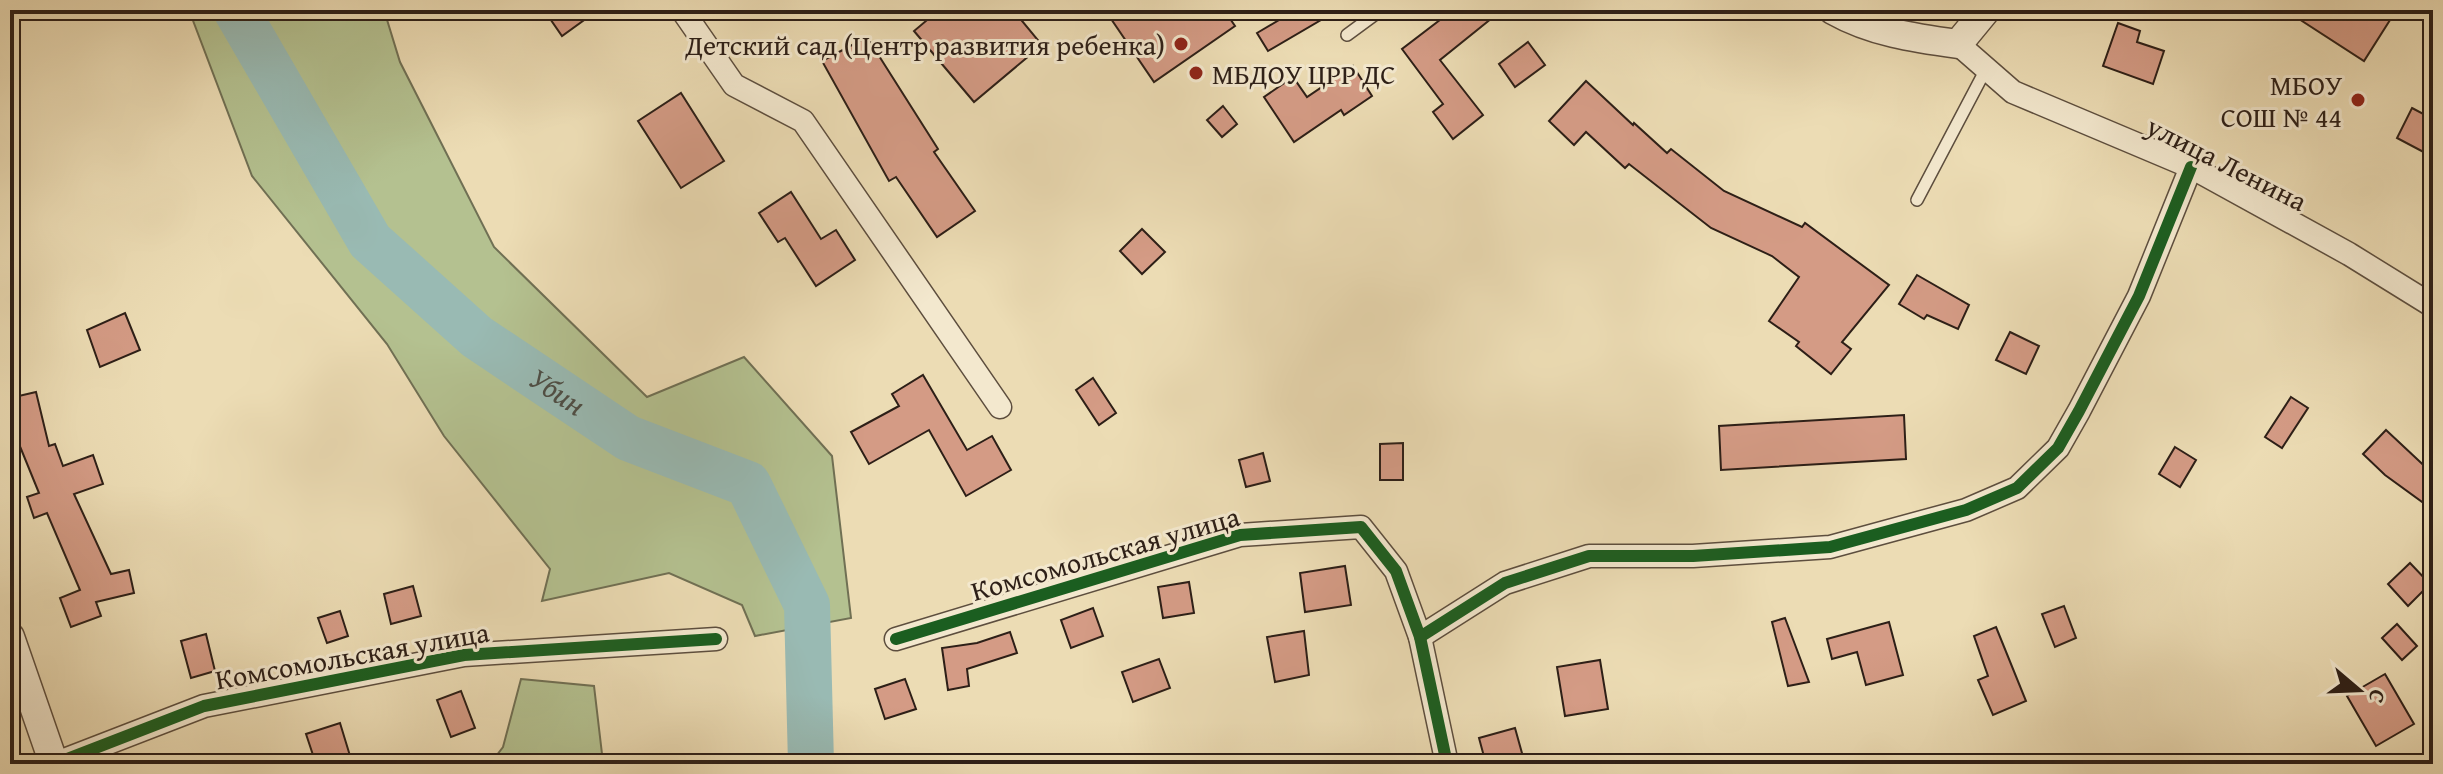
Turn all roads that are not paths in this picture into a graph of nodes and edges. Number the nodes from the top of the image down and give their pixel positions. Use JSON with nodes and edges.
{"nodes":[{"id":1,"x":682,"y":10,"type":"edge"},
{"id":2,"x":1381,"y":10,"type":"edge"},
{"id":3,"x":1833,"y":10,"type":"edge"},
{"id":4,"x":1986,"y":10,"type":"edge"},
{"id":5,"x":1347,"y":35,"type":"dead end"},
{"id":6,"x":1958,"y":44,"type":"junction"},
{"id":7,"x":1986,"y":69,"type":"junction"},
{"id":8,"x":2191,"y":167,"type":"junction"},
{"id":9,"x":1917,"y":200,"type":"dead end"},
{"id":10,"x":2433,"y":306,"type":"edge"},
{"id":11,"x":1000,"y":407,"type":"dead end"},
{"id":12,"x":10,"y":637,"type":"edge"},
{"id":13,"x":1420,"y":637,"type":"junction"},
{"id":14,"x":716,"y":639,"type":"dead end"},
{"id":15,"x":896,"y":639,"type":"dead end"},
{"id":16,"x":54,"y":764,"type":"edge"},
{"id":17,"x":1447,"y":764,"type":"edge"}],
"edges":[{"from":1,"to":11,"type":"street"},
{"from":2,"to":5,"type":"lane"},
{"from":3,"to":6,"type":"street"},
{"from":4,"to":6,"type":"street"},
{"from":6,"to":7,"type":"street","name":"улица Ленина"},
{"from":7,"to":8,"type":"street","name":"улица Ленина"},
{"from":7,"to":9,"type":"lane"},
{"from":8,"to":10,"type":"street","name":"улица Ленина"},
{"from":8,"to":13,"type":"street"},
{"from":12,"to":16,"type":"street"},
{"from":13,"to":15,"type":"street","name":"Комсомольская улица"},
{"from":13,"to":17,"type":"street"},
{"from":14,"to":16,"type":"street","name":"Комсомольская улица"}]}
